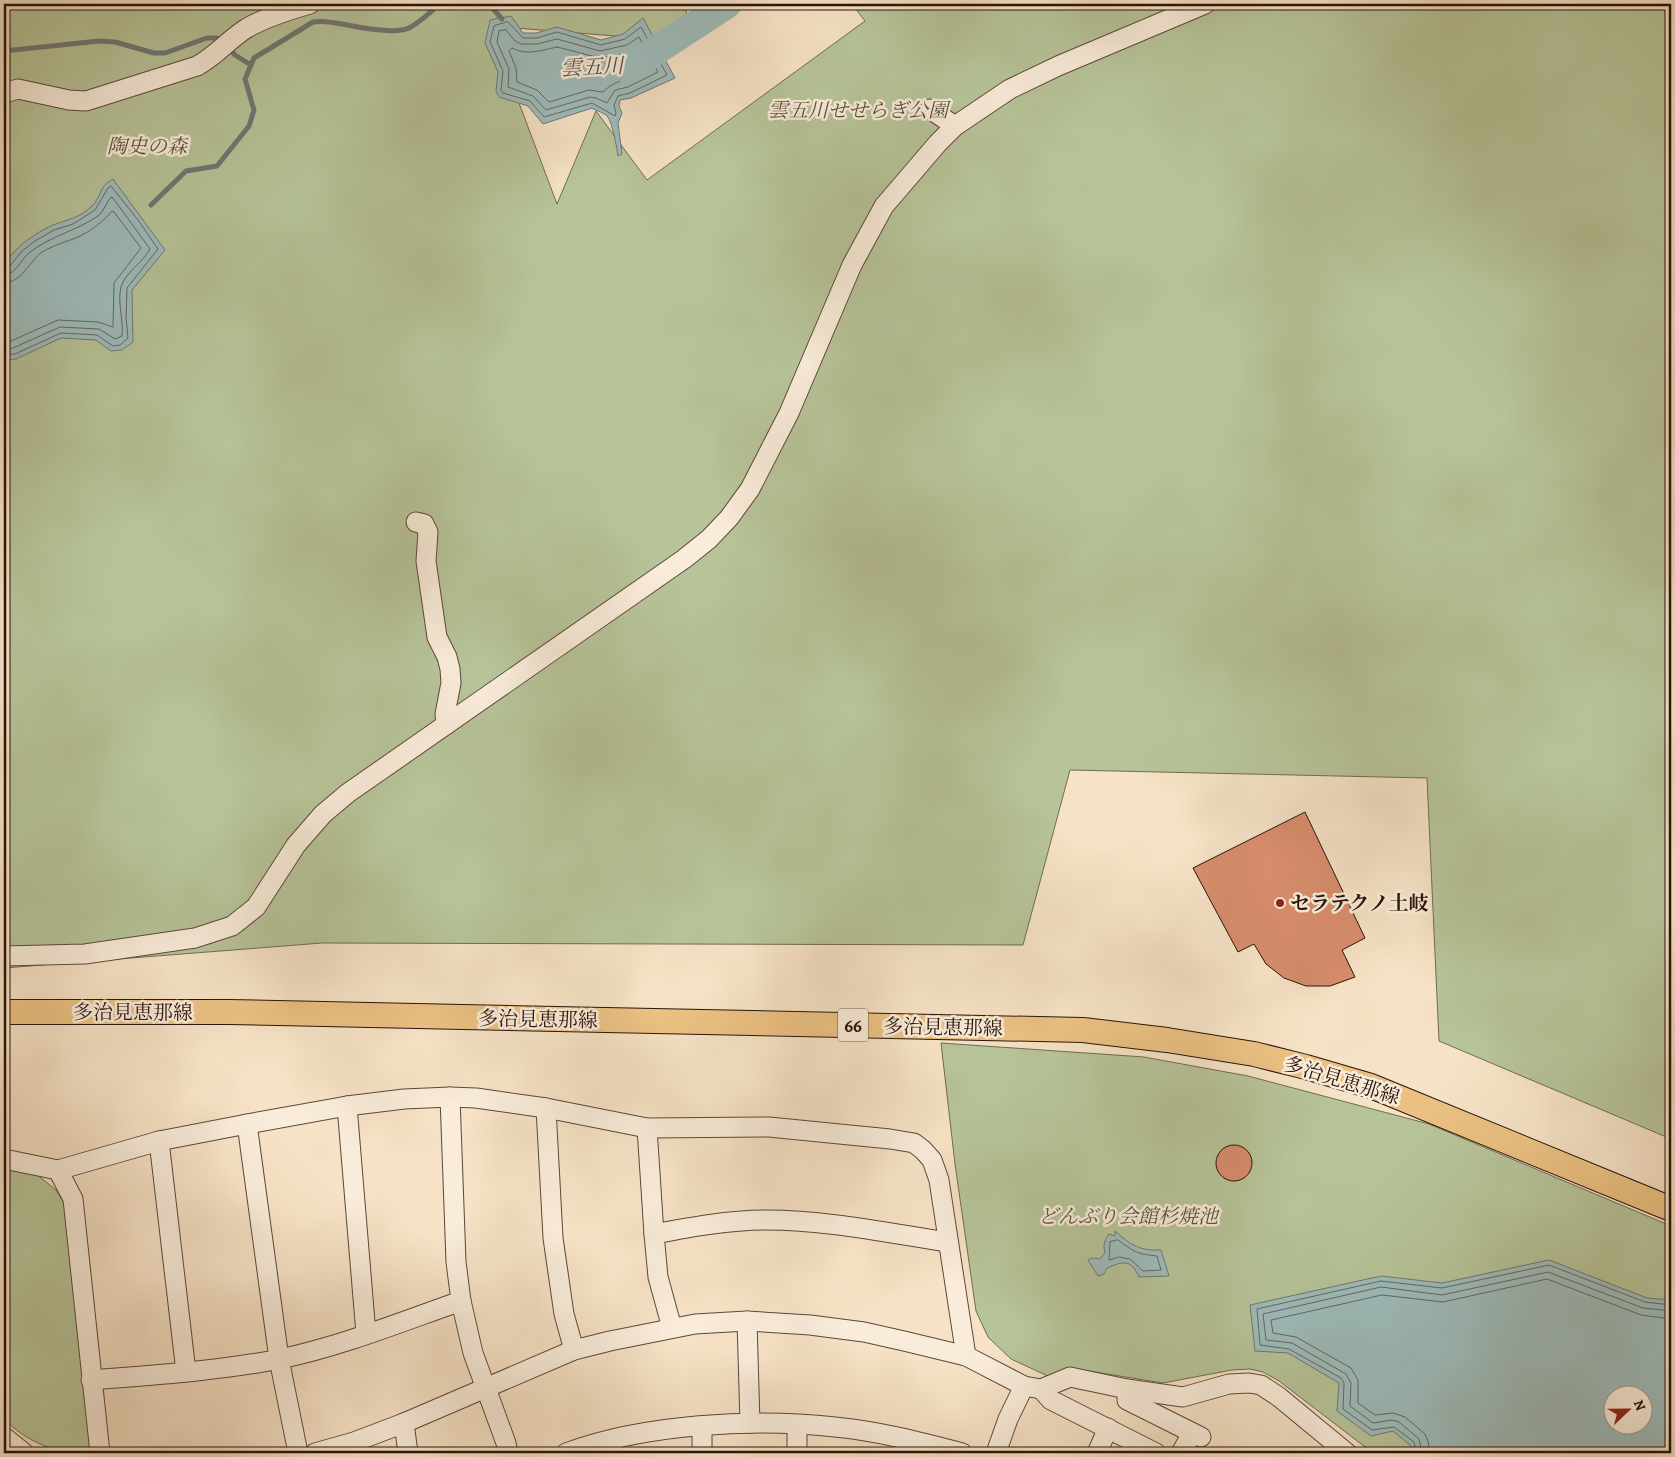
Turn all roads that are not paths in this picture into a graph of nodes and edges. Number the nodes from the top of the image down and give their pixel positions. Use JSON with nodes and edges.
{"nodes":[{"id":1,"x":310,"y":4,"type":"edge"},
{"id":2,"x":1205,"y":4,"type":"edge"},
{"id":3,"x":4,"y":93,"type":"edge"},
{"id":4,"x":930,"y":109,"type":"dead end"},
{"id":5,"x":955,"y":126,"type":"junction"},
{"id":6,"x":416,"y":522,"type":"dead end"},
{"id":7,"x":446,"y":725,"type":"junction"},
{"id":8,"x":4,"y":956,"type":"edge"},
{"id":9,"x":4,"y":1012,"type":"edge"},
{"id":10,"x":450,"y":1097,"type":"junction"},
{"id":11,"x":347,"y":1106,"type":"junction"},
{"id":12,"x":546,"y":1108,"type":"junction"},
{"id":13,"x":247,"y":1124,"type":"junction"},
{"id":14,"x":647,"y":1128,"type":"junction"},
{"id":15,"x":160,"y":1141,"type":"junction"},
{"id":16,"x":4,"y":1159,"type":"edge"},
{"id":17,"x":58,"y":1170,"type":"junction"},
{"id":18,"x":1671,"y":1209,"type":"edge"},
{"id":19,"x":654,"y":1234,"type":"junction"},
{"id":20,"x":948,"y":1242,"type":"junction"},
{"id":21,"x":461,"y":1301,"type":"junction"},
{"id":22,"x":747,"y":1321,"type":"junction"},
{"id":23,"x":672,"y":1328,"type":"junction"},
{"id":24,"x":366,"y":1334,"type":"junction"},
{"id":25,"x":574,"y":1350,"type":"junction"},
{"id":26,"x":966,"y":1356,"type":"junction"},
{"id":27,"x":279,"y":1359,"type":"junction"},
{"id":28,"x":186,"y":1372,"type":"junction"},
{"id":29,"x":91,"y":1380,"type":"junction"},
{"id":30,"x":485,"y":1387,"type":"junction"},
{"id":31,"x":1033,"y":1388,"type":"junction"},
{"id":32,"x":1128,"y":1389,"type":"junction"},
{"id":33,"x":404,"y":1423,"type":"junction"},
{"id":34,"x":750,"y":1423,"type":"junction"},
{"id":35,"x":797,"y":1424,"type":"junction"},
{"id":36,"x":702,"y":1426,"type":"junction"},
{"id":37,"x":1108,"y":1428,"type":"junction"},
{"id":38,"x":4,"y":1437,"type":"edge"},
{"id":39,"x":901,"y":1446,"type":"edge"},
{"id":40,"x":608,"y":1447,"type":"edge"},
{"id":41,"x":24,"y":1453,"type":"edge"},
{"id":42,"x":100,"y":1453,"type":"edge"},
{"id":43,"x":298,"y":1453,"type":"edge"},
{"id":44,"x":314,"y":1453,"type":"edge"},
{"id":45,"x":408,"y":1453,"type":"edge"},
{"id":46,"x":508,"y":1453,"type":"edge"},
{"id":47,"x":566,"y":1453,"type":"edge"},
{"id":48,"x":702,"y":1453,"type":"edge"},
{"id":49,"x":797,"y":1453,"type":"edge"},
{"id":50,"x":962,"y":1453,"type":"edge"},
{"id":51,"x":996,"y":1453,"type":"edge"},
{"id":52,"x":1097,"y":1453,"type":"edge"},
{"id":53,"x":1156,"y":1453,"type":"edge"},
{"id":54,"x":1181,"y":1453,"type":"edge"},
{"id":55,"x":1347,"y":1453,"type":"edge"}],
"edges":[{"from":1,"to":3,"type":"street"},
{"from":2,"to":5,"type":"street"},
{"from":4,"to":5,"type":"street"},
{"from":5,"to":7,"type":"street"},
{"from":6,"to":7,"type":"street"},
{"from":7,"to":8,"type":"street"},
{"from":9,"to":18,"type":"main road","name":"多治見恵那線","number":"66"},
{"from":10,"to":11,"type":"street"},
{"from":10,"to":12,"type":"street"},
{"from":10,"to":21,"type":"street"},
{"from":11,"to":13,"type":"street"},
{"from":11,"to":24,"type":"street"},
{"from":12,"to":14,"type":"street"},
{"from":12,"to":25,"type":"street"},
{"from":13,"to":15,"type":"street"},
{"from":13,"to":27,"type":"street"},
{"from":14,"to":19,"type":"street"},
{"from":14,"to":20,"type":"street"},
{"from":15,"to":17,"type":"street"},
{"from":15,"to":28,"type":"street"},
{"from":16,"to":17,"type":"street"},
{"from":17,"to":29,"type":"street"},
{"from":19,"to":20,"type":"street"},
{"from":19,"to":23,"type":"street"},
{"from":20,"to":26,"type":"street"},
{"from":21,"to":24,"type":"street"},
{"from":21,"to":30,"type":"street"},
{"from":22,"to":23,"type":"street"},
{"from":22,"to":26,"type":"street"},
{"from":22,"to":34,"type":"street"},
{"from":23,"to":25,"type":"street"},
{"from":24,"to":27,"type":"street"},
{"from":25,"to":30,"type":"street"},
{"from":26,"to":31,"type":"street"},
{"from":27,"to":28,"type":"street"},
{"from":27,"to":43,"type":"street"},
{"from":28,"to":29,"type":"street"},
{"from":29,"to":42,"type":"street"},
{"from":30,"to":33,"type":"street"},
{"from":30,"to":46,"type":"street"},
{"from":31,"to":32,"type":"street"},
{"from":31,"to":37,"type":"street"},
{"from":31,"to":51,"type":"street"},
{"from":32,"to":54,"type":"street"},
{"from":32,"to":55,"type":"street"},
{"from":33,"to":44,"type":"street"},
{"from":33,"to":45,"type":"street"},
{"from":34,"to":35,"type":"street"},
{"from":34,"to":36,"type":"street"},
{"from":35,"to":39,"type":"street"},
{"from":35,"to":49,"type":"street"},
{"from":36,"to":40,"type":"street"},
{"from":36,"to":48,"type":"street"},
{"from":37,"to":52,"type":"street"},
{"from":37,"to":53,"type":"street"},
{"from":38,"to":41,"type":"street"},
{"from":39,"to":50,"type":"street"},
{"from":40,"to":47,"type":"street"}]}
